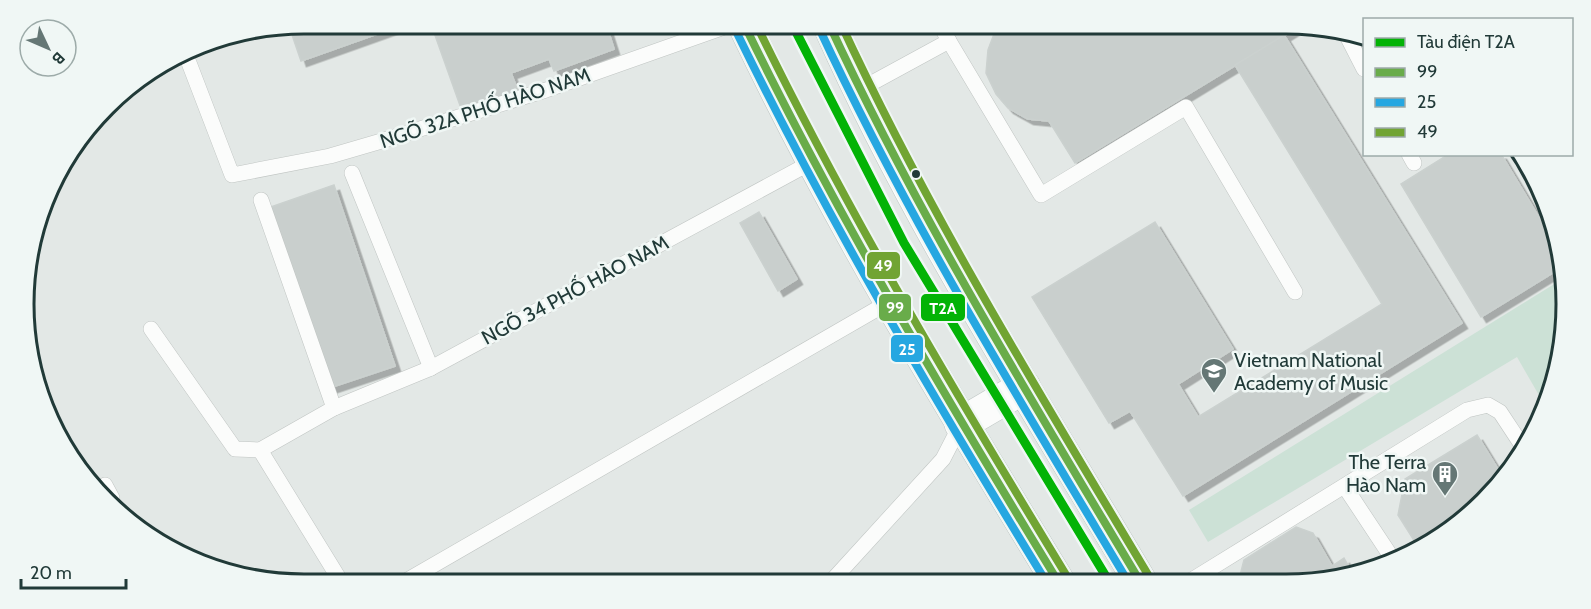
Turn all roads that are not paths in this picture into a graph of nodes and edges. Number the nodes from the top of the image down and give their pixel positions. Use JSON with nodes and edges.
{"nodes":[{"id":1,"x":705,"y":34,"type":"edge"},
{"id":2,"x":749,"y":34,"type":"edge"},
{"id":3,"x":834,"y":34,"type":"edge"},
{"id":4,"x":945,"y":34,"type":"edge"},
{"id":5,"x":949,"y":41,"type":"junction"},
{"id":6,"x":1351,"y":43,"type":"edge"},
{"id":7,"x":188,"y":61,"type":"edge"},
{"id":8,"x":1363,"y":65,"type":"edge"},
{"id":9,"x":859,"y":90,"type":"junction"},
{"id":10,"x":812,"y":162,"type":"junction"},
{"id":11,"x":352,"y":173,"type":"dead end"},
{"id":12,"x":261,"y":200,"type":"dead end"},
{"id":13,"x":1295,"y":292,"type":"dead end"},
{"id":14,"x":889,"y":302,"type":"junction"},
{"id":15,"x":151,"y":329,"type":"dead end"},
{"id":16,"x":431,"y":368,"type":"junction"},
{"id":17,"x":1024,"y":387,"type":"junction"},
{"id":18,"x":334,"y":408,"type":"junction"},
{"id":19,"x":961,"y":424,"type":"junction"},
{"id":20,"x":1519,"y":441,"type":"edge"},
{"id":21,"x":260,"y":450,"type":"junction"},
{"id":22,"x":1346,"y":487,"type":"junction"},
{"id":23,"x":1390,"y":554,"type":"edge"},
{"id":24,"x":336,"y":574,"type":"edge"},
{"id":25,"x":418,"y":574,"type":"edge"},
{"id":26,"x":838,"y":574,"type":"edge"},
{"id":27,"x":1053,"y":574,"type":"edge"},
{"id":28,"x":1136,"y":574,"type":"edge"},
{"id":29,"x":1202,"y":574,"type":"edge"}],
"edges":[{"from":1,"to":7,"type":"lane","name":"NGÕ 32A PHỐ HÀO NAM"},
{"from":2,"to":10,"type":"main road"},
{"from":3,"to":9,"type":"main road"},
{"from":4,"to":5,"type":"lane"},
{"from":5,"to":9,"type":"lane"},
{"from":5,"to":13,"type":"lane"},
{"from":6,"to":8,"type":"lane"},
{"from":9,"to":17,"type":"main road"},
{"from":10,"to":14,"type":"main road"},
{"from":10,"to":16,"type":"lane","name":"NGÕ 34 PHỐ HÀO NAM"},
{"from":11,"to":16,"type":"lane"},
{"from":12,"to":18,"type":"lane"},
{"from":14,"to":19,"type":"main road"},
{"from":14,"to":25,"type":"lane"},
{"from":15,"to":21,"type":"lane"},
{"from":16,"to":18,"type":"lane","name":"NGÕ 34 PHỐ HÀO NAM"},
{"from":17,"to":19,"type":"main road"},
{"from":17,"to":28,"type":"main road"},
{"from":18,"to":21,"type":"lane","name":"NGÕ 34 PHỐ HÀO NAM"},
{"from":19,"to":26,"type":"lane"},
{"from":19,"to":27,"type":"main road"},
{"from":20,"to":22,"type":"lane"},
{"from":21,"to":24,"type":"lane"},
{"from":22,"to":23,"type":"lane"},
{"from":22,"to":29,"type":"lane"}]}
